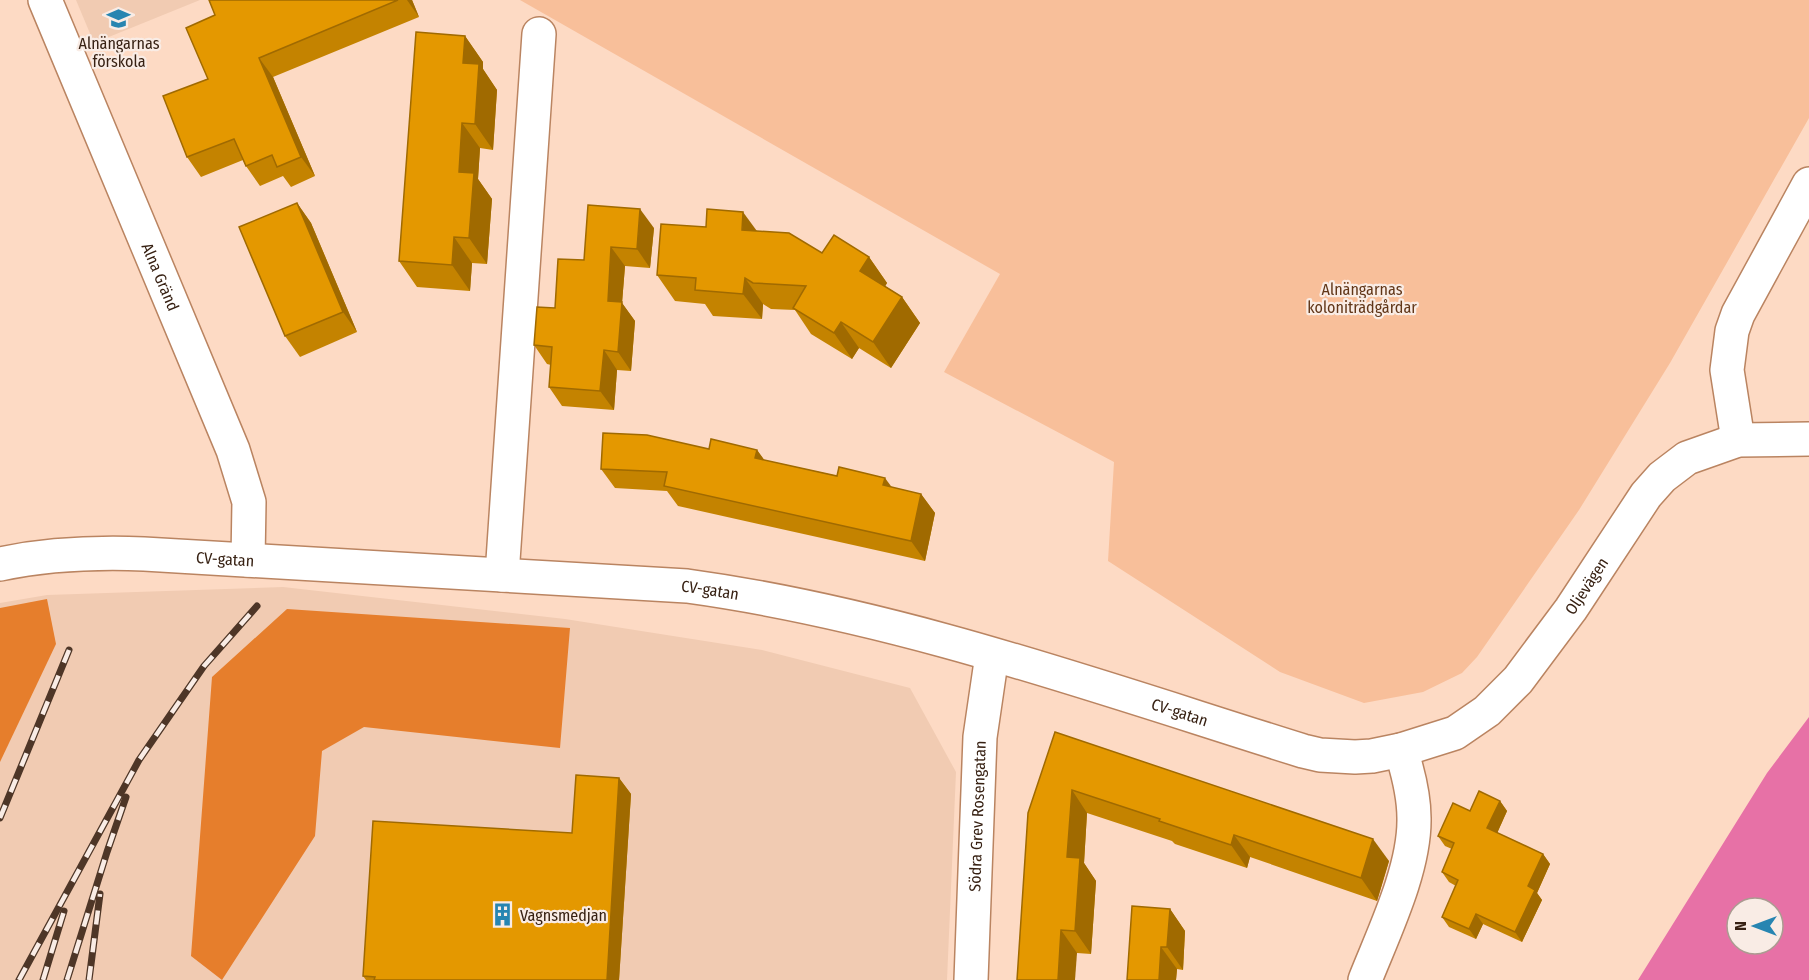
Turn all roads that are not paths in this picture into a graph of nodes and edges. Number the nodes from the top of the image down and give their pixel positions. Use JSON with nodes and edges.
{"nodes":[{"id":1,"x":45,"y":0,"type":"edge"},
{"id":2,"x":539,"y":34,"type":"dead end"},
{"id":3,"x":1809,"y":184,"type":"edge"},
{"id":4,"x":1809,"y":439,"type":"edge"},
{"id":5,"x":1738,"y":440,"type":"junction"},
{"id":6,"x":248,"y":560,"type":"junction"},
{"id":7,"x":0,"y":564,"type":"edge"},
{"id":8,"x":502,"y":575,"type":"junction"},
{"id":9,"x":992,"y":655,"type":"junction"},
{"id":10,"x":1401,"y":750,"type":"junction"},
{"id":11,"x":971,"y":980,"type":"edge"},
{"id":12,"x":1365,"y":980,"type":"edge"}],
"edges":[{"from":1,"to":6,"type":"street","name":"Alna Gränd"},
{"from":2,"to":8,"type":"street"},
{"from":3,"to":5,"type":"street"},
{"from":4,"to":5,"type":"street","name":"Oljevägen"},
{"from":5,"to":10,"type":"street","name":"Oljevägen"},
{"from":6,"to":7,"type":"street","name":"CV-gatan"},
{"from":6,"to":8,"type":"street","name":"CV-gatan"},
{"from":8,"to":9,"type":"street","name":"CV-gatan"},
{"from":9,"to":10,"type":"street","name":"CV-gatan"},
{"from":9,"to":11,"type":"street","name":"Södra Grev Rosengatan"},
{"from":10,"to":12,"type":"street"}]}
